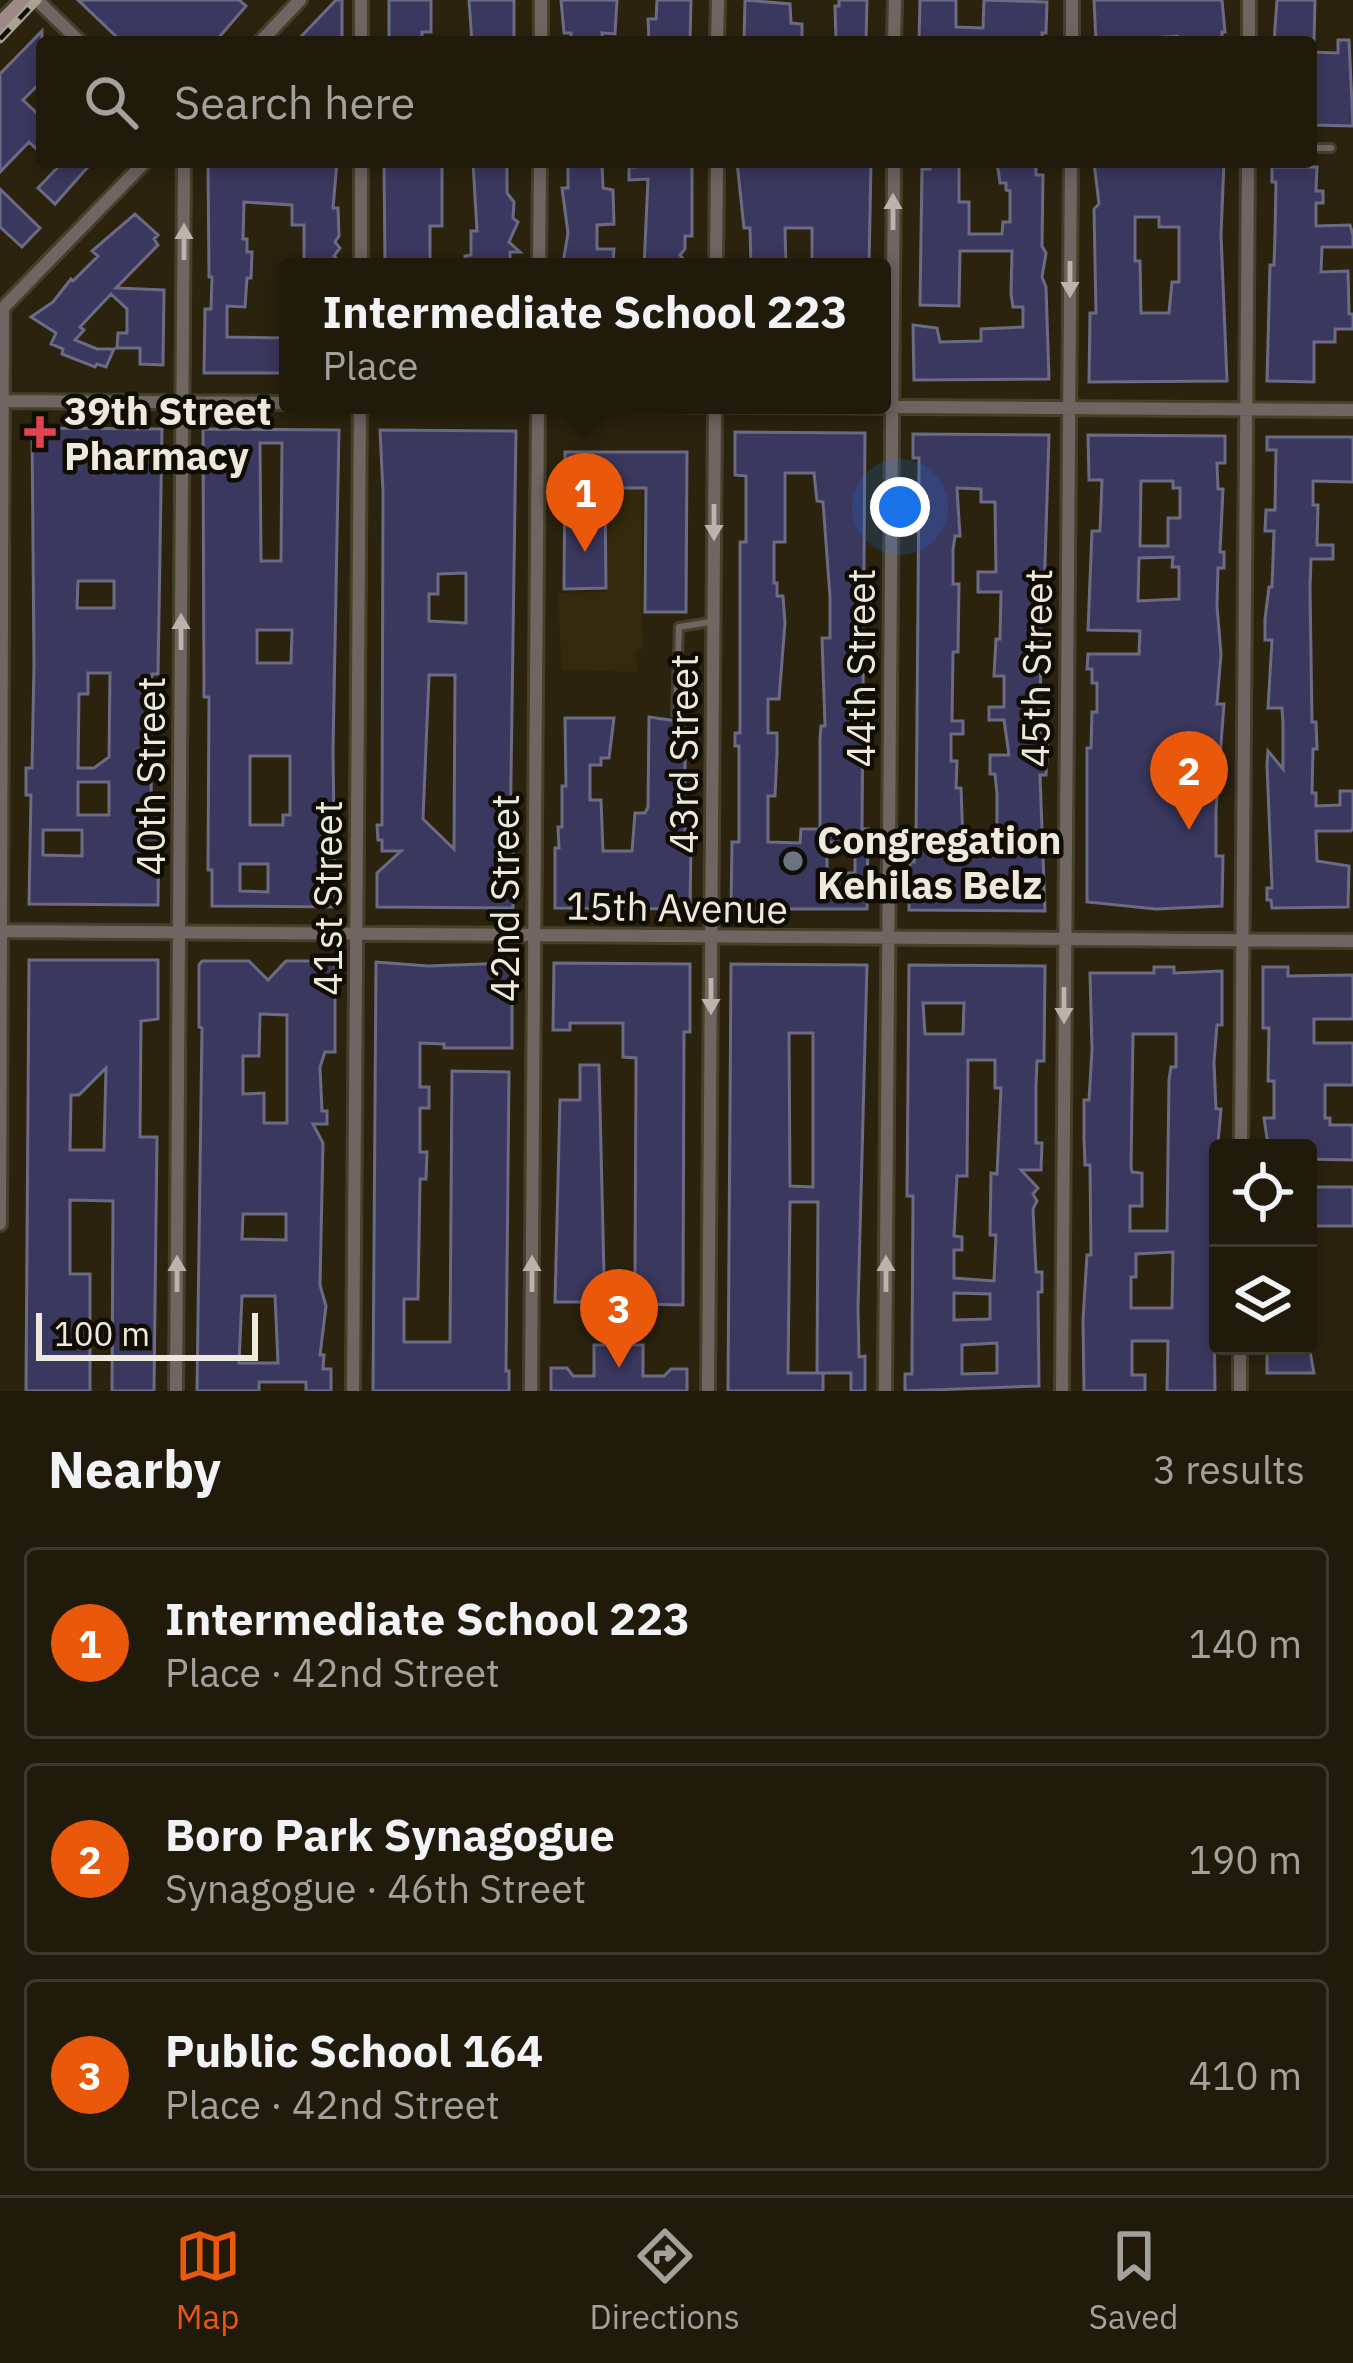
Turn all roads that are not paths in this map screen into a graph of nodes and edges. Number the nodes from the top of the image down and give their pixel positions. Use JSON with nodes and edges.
{"nodes":[{"id":1,"x":25,"y":0,"type":"edge"},
{"id":2,"x":37,"y":0,"type":"edge"},
{"id":3,"x":300,"y":0,"type":"edge"},
{"id":4,"x":361,"y":0,"type":"edge"},
{"id":5,"x":541,"y":0,"type":"edge"},
{"id":6,"x":718,"y":0,"type":"edge"},
{"id":7,"x":895,"y":0,"type":"edge"},
{"id":8,"x":1072,"y":0,"type":"edge"},
{"id":9,"x":1250,"y":0,"type":"edge"},
{"id":10,"x":0,"y":25,"type":"edge"},
{"id":11,"x":74,"y":36,"type":"edge"},
{"id":12,"x":266,"y":36,"type":"edge"},
{"id":13,"x":361,"y":36,"type":"edge"},
{"id":14,"x":541,"y":36,"type":"edge"},
{"id":15,"x":717,"y":36,"type":"edge"},
{"id":16,"x":894,"y":36,"type":"edge"},
{"id":17,"x":1072,"y":36,"type":"edge"},
{"id":18,"x":1249,"y":36,"type":"edge"},
{"id":19,"x":1317,"y":148,"type":"edge"},
{"id":20,"x":1331,"y":148,"type":"dead end"},
{"id":21,"x":139,"y":168,"type":"edge"},
{"id":22,"x":184,"y":168,"type":"edge"},
{"id":23,"x":361,"y":168,"type":"edge"},
{"id":24,"x":540,"y":168,"type":"edge"},
{"id":25,"x":717,"y":168,"type":"edge"},
{"id":26,"x":894,"y":168,"type":"edge"},
{"id":27,"x":1071,"y":168,"type":"edge"},
{"id":28,"x":1248,"y":168,"type":"edge"},
{"id":29,"x":361,"y":258,"type":"edge"},
{"id":30,"x":539,"y":258,"type":"edge"},
{"id":31,"x":716,"y":258,"type":"edge"},
{"id":32,"x":2,"y":309,"type":"edge"},
{"id":33,"x":3,"y":401,"type":"edge"},
{"id":34,"x":183,"y":402,"type":"junction"},
{"id":35,"x":279,"y":403,"type":"edge"},
{"id":36,"x":892,"y":407,"type":"junction"},
{"id":37,"x":1069,"y":409,"type":"junction"},
{"id":38,"x":1246,"y":410,"type":"junction"},
{"id":39,"x":1353,"y":410,"type":"edge"},
{"id":40,"x":360,"y":414,"type":"edge"},
{"id":41,"x":538,"y":414,"type":"edge"},
{"id":42,"x":715,"y":414,"type":"edge"},
{"id":43,"x":713,"y":622,"type":"junction"},
{"id":44,"x":676,"y":714,"type":"dead end"},
{"id":45,"x":1,"y":932,"type":"edge"},
{"id":46,"x":179,"y":932,"type":"junction"},
{"id":47,"x":357,"y":934,"type":"junction"},
{"id":48,"x":534,"y":935,"type":"junction"},
{"id":49,"x":711,"y":937,"type":"junction"},
{"id":50,"x":888,"y":938,"type":"junction"},
{"id":51,"x":1064,"y":940,"type":"junction"},
{"id":52,"x":1243,"y":940,"type":"junction"},
{"id":53,"x":1353,"y":941,"type":"edge"},
{"id":54,"x":1241,"y":1139,"type":"edge"},
{"id":55,"x":0,"y":1224,"type":"edge"},
{"id":56,"x":1240,"y":1355,"type":"edge"},
{"id":57,"x":176,"y":1391,"type":"edge"},
{"id":58,"x":353,"y":1391,"type":"edge"},
{"id":59,"x":531,"y":1391,"type":"edge"},
{"id":60,"x":708,"y":1391,"type":"edge"},
{"id":61,"x":885,"y":1391,"type":"edge"},
{"id":62,"x":1062,"y":1391,"type":"edge"},
{"id":63,"x":1240,"y":1391,"type":"edge"}],
"edges":[{"from":1,"to":10,"type":"main road"},
{"from":2,"to":11,"type":"street"},
{"from":3,"to":12,"type":"street"},
{"from":4,"to":13,"type":"street"},
{"from":5,"to":14,"type":"street"},
{"from":6,"to":15,"type":"street"},
{"from":7,"to":16,"type":"street"},
{"from":8,"to":17,"type":"street"},
{"from":9,"to":18,"type":"street"},
{"from":19,"to":20,"type":"lane"},
{"from":21,"to":32,"type":"street"},
{"from":34,"to":22,"type":"street","name":"40th Street","one_way":true},
{"from":23,"to":29,"type":"street"},
{"from":24,"to":30,"type":"street"},
{"from":25,"to":31,"type":"street"},
{"from":36,"to":26,"type":"street","name":"44th Street","one_way":true},
{"from":27,"to":37,"type":"street","name":"45th Street","one_way":true},
{"from":28,"to":38,"type":"street"},
{"from":32,"to":33,"type":"street"},
{"from":33,"to":34,"type":"street"},
{"from":33,"to":45,"type":"street"},
{"from":34,"to":35,"type":"street"},
{"from":46,"to":34,"type":"street","name":"40th Street","one_way":true},
{"from":36,"to":37,"type":"street"},
{"from":36,"to":50,"type":"street","name":"44th Street"},
{"from":37,"to":38,"type":"street"},
{"from":37,"to":51,"type":"street","name":"45th Street"},
{"from":38,"to":39,"type":"street"},
{"from":38,"to":52,"type":"street"},
{"from":40,"to":47,"type":"street","name":"41st Street"},
{"from":41,"to":48,"type":"street","name":"42nd Street"},
{"from":42,"to":43,"type":"street","name":"43rd Street","one_way":true},
{"from":43,"to":44,"type":"lane"},
{"from":43,"to":49,"type":"street","name":"43rd Street"},
{"from":45,"to":46,"type":"street","name":"15th Avenue"},
{"from":45,"to":55,"type":"street"},
{"from":46,"to":47,"type":"street","name":"15th Avenue"},
{"from":57,"to":46,"type":"street","name":"40th Street","one_way":true},
{"from":47,"to":48,"type":"street","name":"15th Avenue"},
{"from":47,"to":58,"type":"street","name":"41st Street"},
{"from":48,"to":49,"type":"street","name":"15th Avenue"},
{"from":59,"to":48,"type":"street","name":"42nd Street","one_way":true},
{"from":49,"to":50,"type":"street","name":"15th Avenue"},
{"from":49,"to":60,"type":"street","name":"43rd Street","one_way":true},
{"from":50,"to":51,"type":"street","name":"15th Avenue"},
{"from":61,"to":50,"type":"street","name":"44th Street","one_way":true},
{"from":51,"to":52,"type":"street","name":"15th Avenue"},
{"from":51,"to":62,"type":"street","name":"45th Street","one_way":true},
{"from":52,"to":53,"type":"street","name":"15th Avenue"},
{"from":52,"to":54,"type":"street"},
{"from":56,"to":63,"type":"street"}]}
